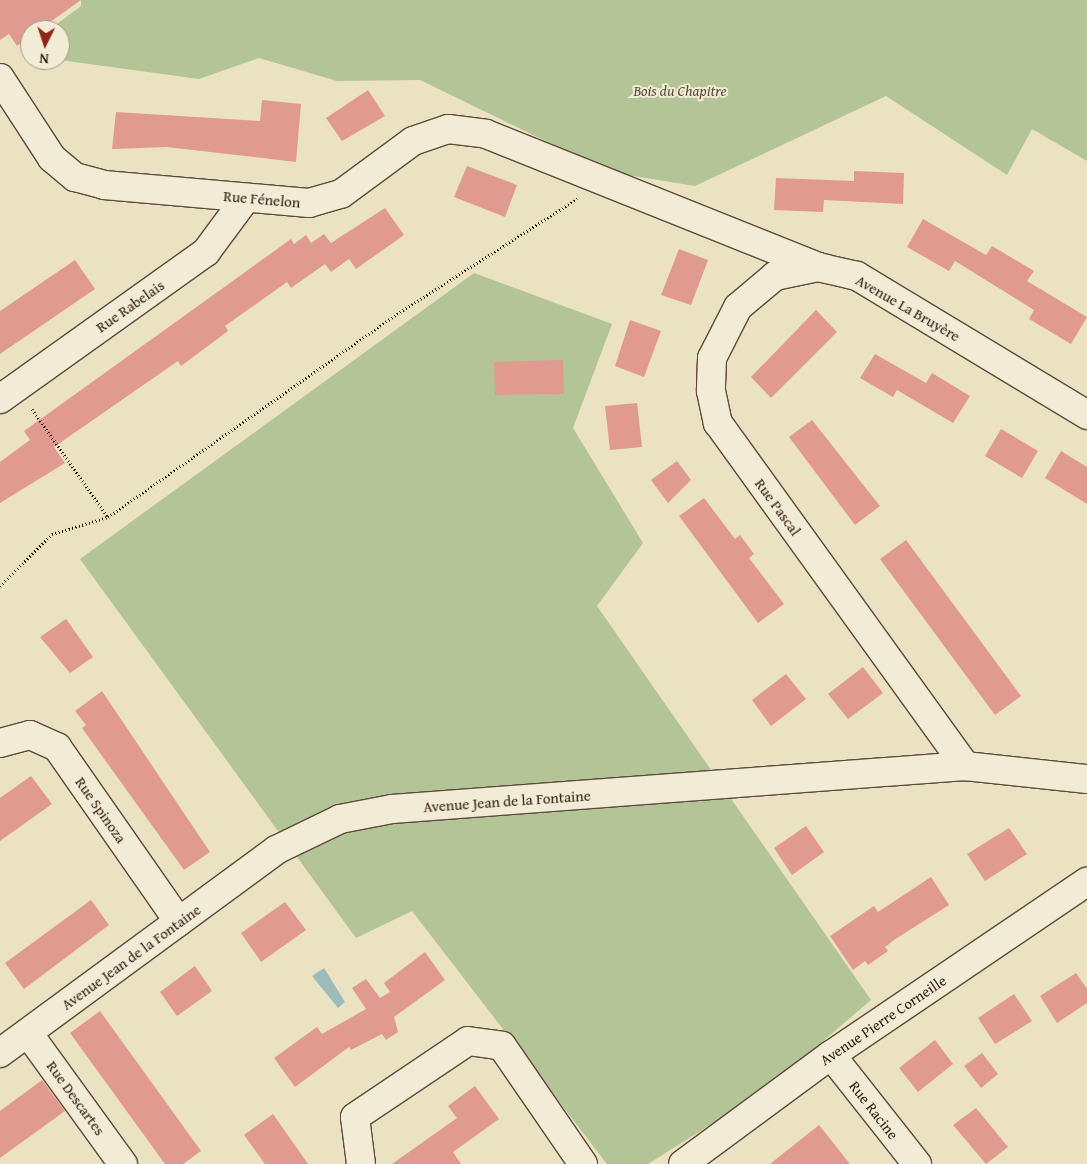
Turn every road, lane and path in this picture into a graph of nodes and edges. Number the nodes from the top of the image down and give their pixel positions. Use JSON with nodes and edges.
{"nodes":[{"id":1,"x":0,"y":79,"type":"edge"},
{"id":2,"x":606,"y":181,"type":"junction"},
{"id":3,"x":246,"y":198,"type":"junction"},
{"id":4,"x":818,"y":267,"type":"junction"},
{"id":5,"x":8,"y":393,"type":"edge"},
{"id":6,"x":1087,"y":415,"type":"edge"},
{"id":7,"x":108,"y":517,"type":"junction"},
{"id":8,"x":0,"y":586,"type":"edge"},
{"id":9,"x":0,"y":743,"type":"edge"},
{"id":10,"x":965,"y":766,"type":"junction"},
{"id":11,"x":1087,"y":779,"type":"edge"},
{"id":12,"x":1087,"y":882,"type":"edge"},
{"id":13,"x":179,"y":922,"type":"junction"},
{"id":14,"x":28,"y":1033,"type":"junction"},
{"id":15,"x":0,"y":1053,"type":"edge"},
{"id":16,"x":831,"y":1055,"type":"junction"},
{"id":17,"x":123,"y":1164,"type":"edge"},
{"id":18,"x":361,"y":1164,"type":"edge"},
{"id":19,"x":583,"y":1164,"type":"edge"},
{"id":20,"x":683,"y":1164,"type":"edge"},
{"id":21,"x":917,"y":1164,"type":"edge"}],
"edges":[{"from":1,"to":3,"type":"street","name":"Rue Fénelon"},
{"from":2,"to":3,"type":"street","name":"Rue Fénelon"},
{"from":2,"to":4,"type":"street","name":"Avenue La Bruyère"},
{"from":2,"to":7,"type":"path"},
{"from":3,"to":5,"type":"street","name":"Rue Rabelais"},
{"from":4,"to":6,"type":"street","name":"Avenue La Bruyère"},
{"from":4,"to":10,"type":"street","name":"Rue Pascal"},
{"from":5,"to":7,"type":"path"},
{"from":7,"to":8,"type":"path"},
{"from":9,"to":13,"type":"street","name":"Rue Spinoza"},
{"from":10,"to":11,"type":"street","name":"Avenue Jean de la Fontaine"},
{"from":10,"to":13,"type":"street","name":"Avenue Jean de la Fontaine"},
{"from":12,"to":16,"type":"street","name":"Avenue Pierre Corneille"},
{"from":13,"to":14,"type":"street","name":"Avenue Jean de la Fontaine"},
{"from":14,"to":15,"type":"street","name":"Avenue Jean de la Fontaine"},
{"from":14,"to":17,"type":"street","name":"Rue Descartes"},
{"from":16,"to":20,"type":"street","name":"Avenue Pierre Corneille"},
{"from":16,"to":21,"type":"street","name":"Rue Racine"},
{"from":18,"to":19,"type":"street"}]}
